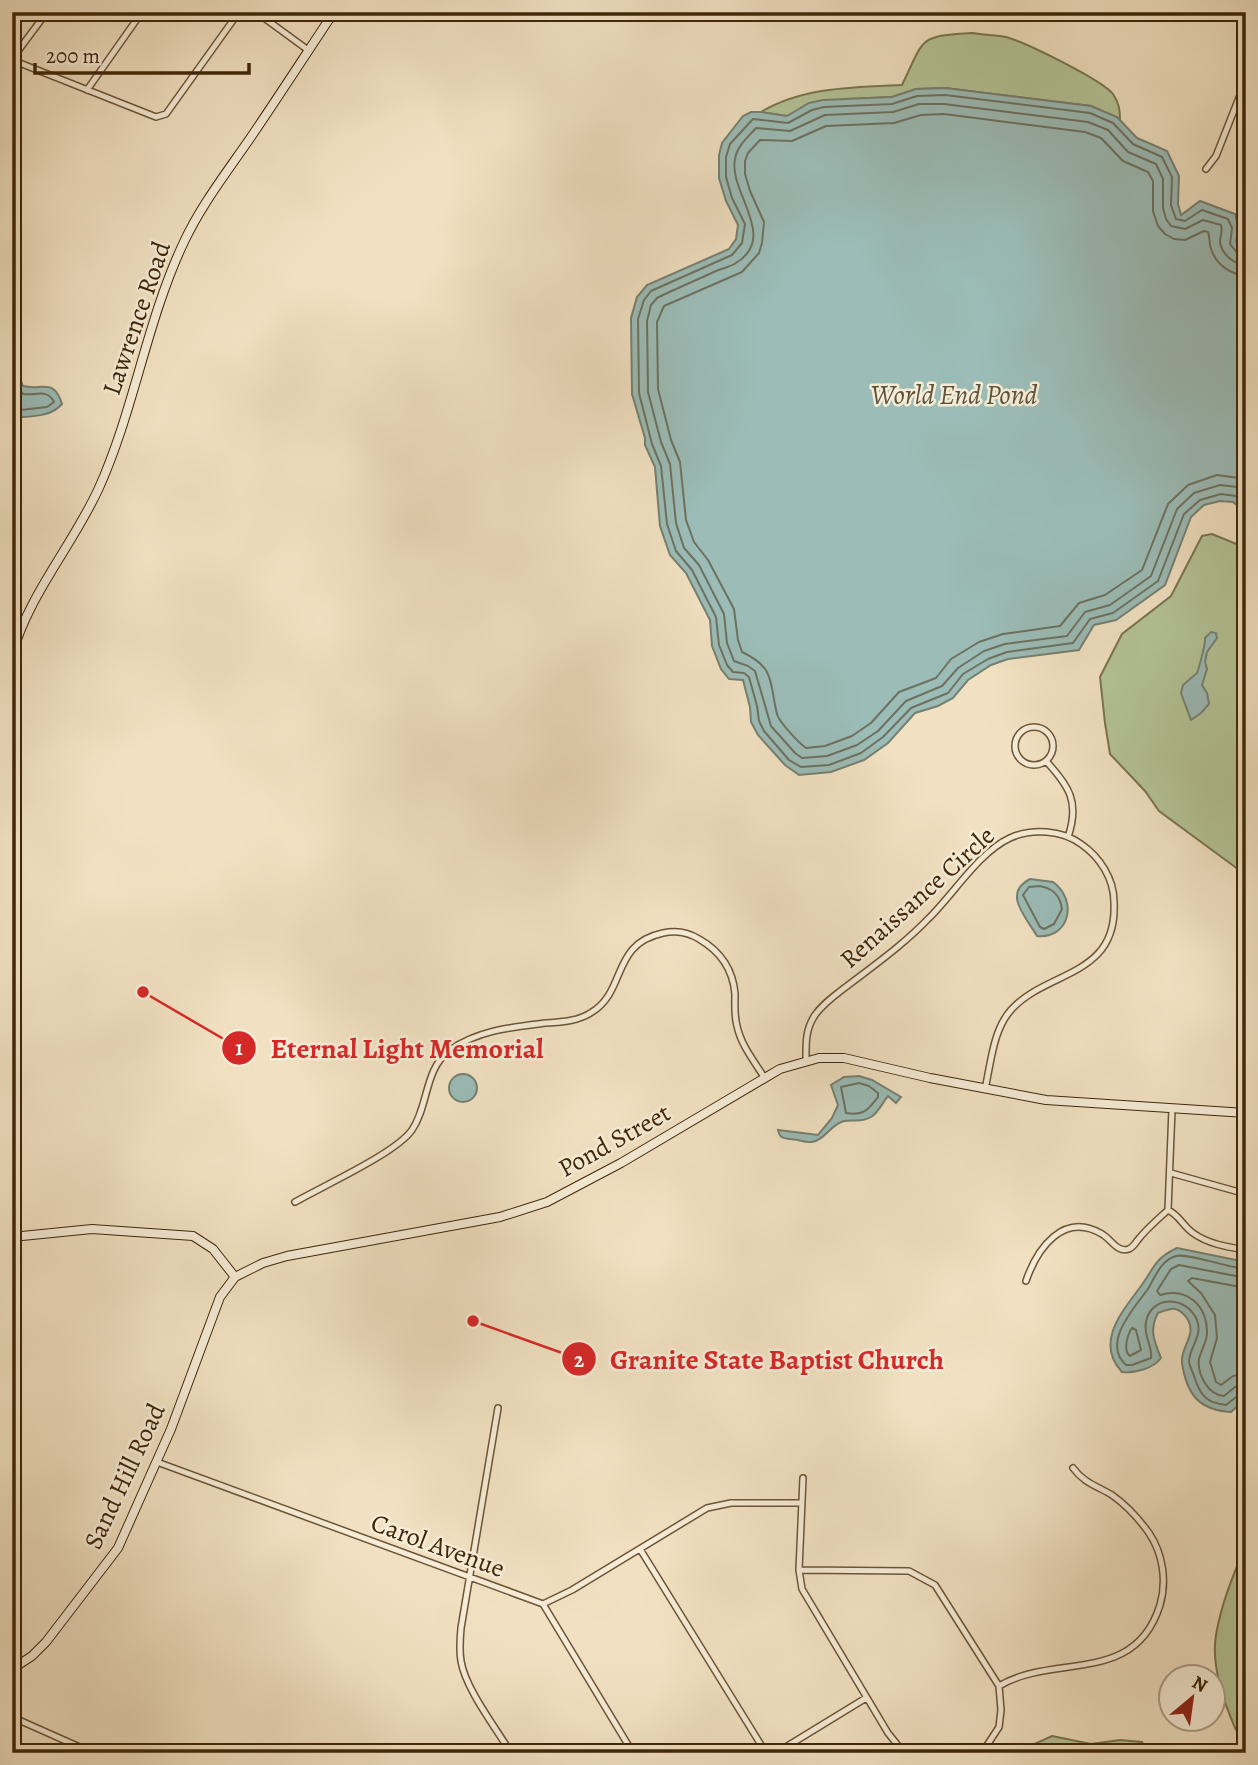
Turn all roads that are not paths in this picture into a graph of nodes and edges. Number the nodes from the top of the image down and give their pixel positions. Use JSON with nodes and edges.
{"nodes":[{"id":1,"x":47,"y":12,"type":"edge"},
{"id":2,"x":142,"y":12,"type":"edge"},
{"id":3,"x":239,"y":12,"type":"edge"},
{"id":4,"x":256,"y":12,"type":"edge"},
{"id":5,"x":334,"y":12,"type":"edge"},
{"id":6,"x":308,"y":50,"type":"junction"},
{"id":7,"x":12,"y":60,"type":"edge"},
{"id":8,"x":1246,"y":80,"type":"edge"},
{"id":9,"x":87,"y":90,"type":"junction"},
{"id":10,"x":1206,"y":169,"type":"dead end"},
{"id":11,"x":12,"y":655,"type":"edge"},
{"id":12,"x":1046,"y":761,"type":"junction"},
{"id":13,"x":1068,"y":837,"type":"junction"},
{"id":14,"x":806,"y":1061,"type":"junction"},
{"id":15,"x":765,"y":1077,"type":"junction"},
{"id":16,"x":985,"y":1089,"type":"junction"},
{"id":17,"x":1172,"y":1109,"type":"junction"},
{"id":18,"x":1246,"y":1113,"type":"edge"},
{"id":19,"x":1171,"y":1173,"type":"junction"},
{"id":20,"x":1246,"y":1194,"type":"edge"},
{"id":21,"x":295,"y":1202,"type":"dead end"},
{"id":22,"x":1168,"y":1210,"type":"junction"},
{"id":23,"x":12,"y":1237,"type":"edge"},
{"id":24,"x":1246,"y":1250,"type":"edge"},
{"id":25,"x":235,"y":1277,"type":"junction"},
{"id":26,"x":1026,"y":1281,"type":"dead end"},
{"id":27,"x":498,"y":1408,"type":"dead end"},
{"id":28,"x":157,"y":1462,"type":"junction"},
{"id":29,"x":1073,"y":1468,"type":"dead end"},
{"id":30,"x":803,"y":1478,"type":"dead end"},
{"id":31,"x":801,"y":1503,"type":"junction"},
{"id":32,"x":640,"y":1549,"type":"junction"},
{"id":33,"x":799,"y":1570,"type":"junction"},
{"id":34,"x":469,"y":1576,"type":"junction"},
{"id":35,"x":543,"y":1604,"type":"junction"},
{"id":36,"x":12,"y":1669,"type":"edge"},
{"id":37,"x":999,"y":1686,"type":"junction"},
{"id":38,"x":866,"y":1698,"type":"junction"},
{"id":39,"x":12,"y":1717,"type":"edge"},
{"id":40,"x":93,"y":1753,"type":"edge"},
{"id":41,"x":511,"y":1753,"type":"edge"},
{"id":42,"x":633,"y":1753,"type":"edge"},
{"id":43,"x":766,"y":1753,"type":"edge"},
{"id":44,"x":776,"y":1753,"type":"edge"},
{"id":45,"x":904,"y":1753,"type":"edge"},
{"id":46,"x":982,"y":1753,"type":"edge"}],
"edges":[{"from":1,"to":7,"type":"street"},
{"from":2,"to":9,"type":"street"},
{"from":3,"to":9,"type":"street"},
{"from":4,"to":6,"type":"street"},
{"from":5,"to":6,"type":"street","name":"Lawrence Road"},
{"from":6,"to":11,"type":"street","name":"Lawrence Road"},
{"from":7,"to":9,"type":"street"},
{"from":8,"to":10,"type":"street"},
{"from":12,"to":12,"type":"street"},
{"from":12,"to":13,"type":"street"},
{"from":13,"to":14,"type":"street","name":"Renaissance Circle"},
{"from":13,"to":16,"type":"street"},
{"from":14,"to":15,"type":"street","name":"Pond Street"},
{"from":14,"to":16,"type":"street","name":"Pond Street"},
{"from":15,"to":21,"type":"street"},
{"from":15,"to":25,"type":"street","name":"Pond Street"},
{"from":16,"to":17,"type":"street","name":"Pond Street"},
{"from":17,"to":18,"type":"street","name":"Pond Street"},
{"from":17,"to":19,"type":"street"},
{"from":19,"to":20,"type":"street"},
{"from":19,"to":22,"type":"street"},
{"from":22,"to":24,"type":"street"},
{"from":22,"to":26,"type":"street"},
{"from":23,"to":25,"type":"street"},
{"from":25,"to":28,"type":"street","name":"Sand Hill Road"},
{"from":27,"to":34,"type":"street"},
{"from":28,"to":34,"type":"street","name":"Carol Avenue"},
{"from":28,"to":36,"type":"street","name":"Sand Hill Road"},
{"from":29,"to":37,"type":"street"},
{"from":30,"to":31,"type":"street"},
{"from":31,"to":32,"type":"street"},
{"from":31,"to":33,"type":"street"},
{"from":32,"to":35,"type":"street"},
{"from":32,"to":43,"type":"street"},
{"from":33,"to":37,"type":"street"},
{"from":33,"to":38,"type":"street"},
{"from":34,"to":35,"type":"street","name":"Carol Avenue"},
{"from":34,"to":41,"type":"street"},
{"from":35,"to":42,"type":"street"},
{"from":37,"to":46,"type":"street"},
{"from":38,"to":44,"type":"street"},
{"from":38,"to":45,"type":"street"},
{"from":39,"to":40,"type":"street"}]}
